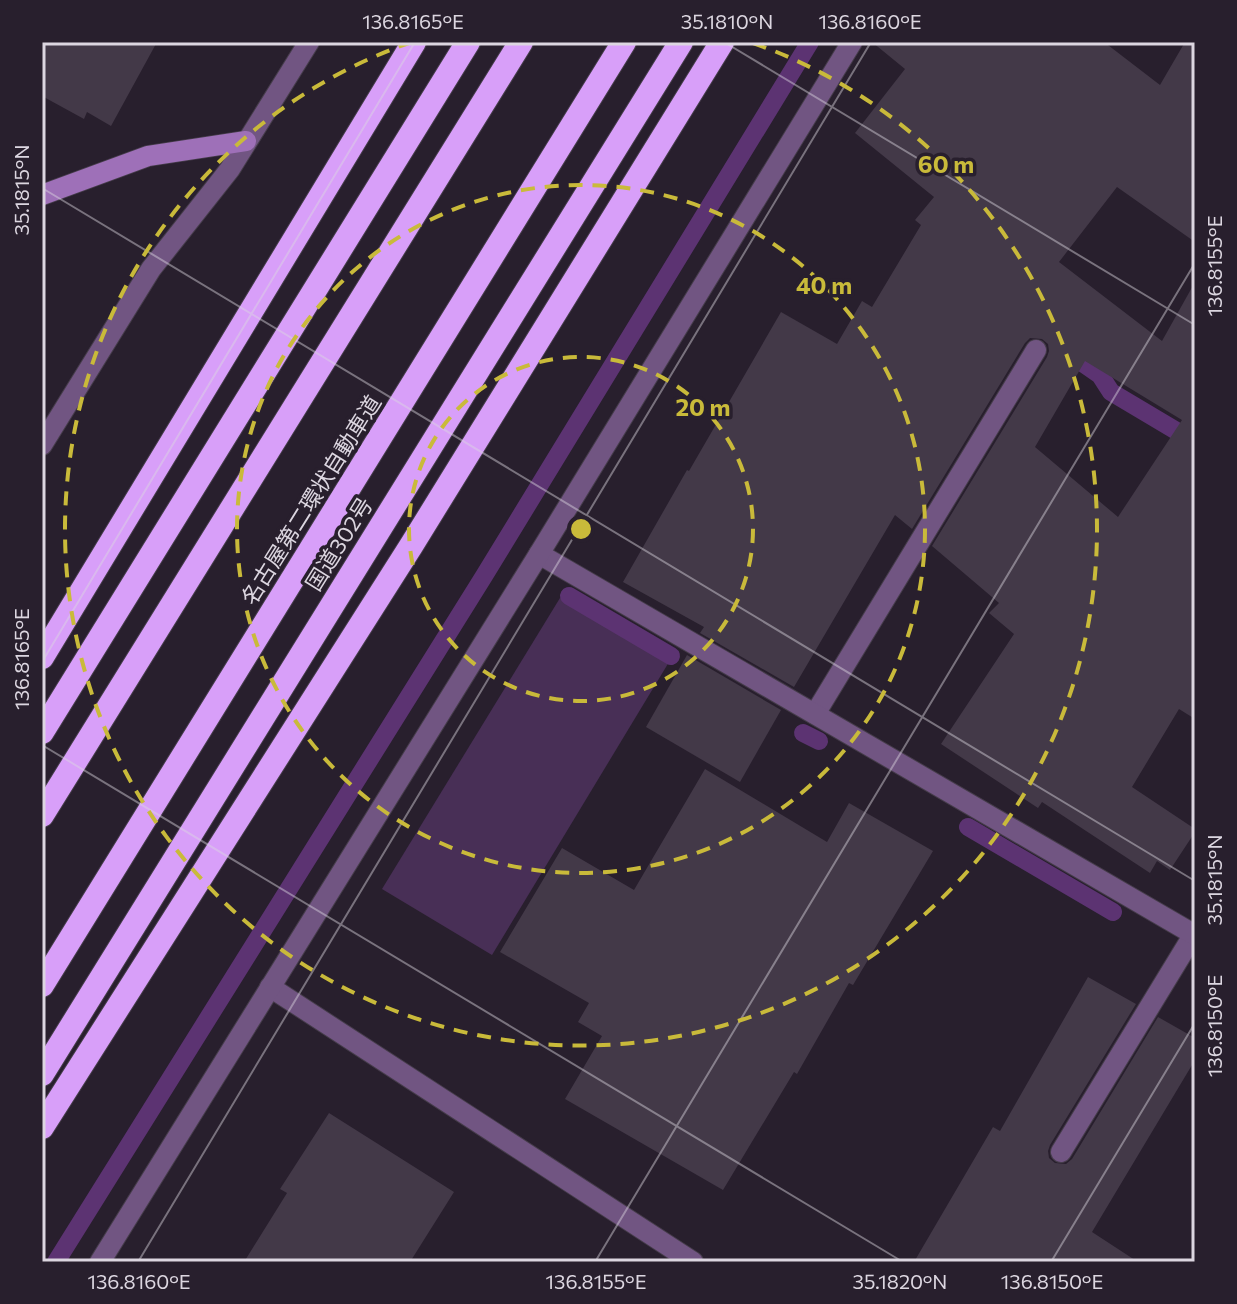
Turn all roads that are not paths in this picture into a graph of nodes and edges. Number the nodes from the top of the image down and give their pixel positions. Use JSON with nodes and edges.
{"nodes":[{"id":1,"x":309,"y":42,"type":"edge"},
{"id":2,"x":414,"y":42,"type":"edge"},
{"id":3,"x":468,"y":42,"type":"edge"},
{"id":4,"x":521,"y":42,"type":"edge"},
{"id":5,"x":624,"y":42,"type":"edge"},
{"id":6,"x":681,"y":42,"type":"edge"},
{"id":7,"x":722,"y":42,"type":"edge"},
{"id":8,"x":852,"y":42,"type":"edge"},
{"id":9,"x":246,"y":141,"type":"junction"},
{"id":10,"x":42,"y":195,"type":"edge"},
{"id":11,"x":1036,"y":350,"type":"dead end"},
{"id":12,"x":42,"y":445,"type":"edge"},
{"id":13,"x":539,"y":554,"type":"junction"},
{"id":14,"x":42,"y":657,"type":"edge"},
{"id":15,"x":815,"y":714,"type":"junction"},
{"id":16,"x":42,"y":732,"type":"edge"},
{"id":17,"x":42,"y":815,"type":"edge"},
{"id":18,"x":1195,"y":934,"type":"edge"},
{"id":19,"x":42,"y":985,"type":"edge"},
{"id":20,"x":270,"y":987,"type":"junction"},
{"id":21,"x":42,"y":1074,"type":"edge"},
{"id":22,"x":42,"y":1127,"type":"edge"},
{"id":23,"x":1061,"y":1152,"type":"dead end"},
{"id":24,"x":100,"y":1262,"type":"edge"},
{"id":25,"x":693,"y":1262,"type":"edge"}],
"edges":[{"from":1,"to":9,"type":"street"},
{"from":2,"to":14,"type":"highway"},
{"from":3,"to":16,"type":"highway"},
{"from":4,"to":17,"type":"highway"},
{"from":5,"to":19,"type":"highway","name":"名古屋第二環状自動車道"},
{"from":6,"to":21,"type":"highway","name":"国道302号"},
{"from":7,"to":22,"type":"highway"},
{"from":8,"to":13,"type":"street"},
{"from":9,"to":10,"type":"street"},
{"from":9,"to":12,"type":"street"},
{"from":11,"to":15,"type":"street"},
{"from":13,"to":15,"type":"street"},
{"from":13,"to":20,"type":"street"},
{"from":15,"to":18,"type":"street"},
{"from":18,"to":23,"type":"street"},
{"from":20,"to":24,"type":"street"},
{"from":20,"to":25,"type":"street"}]}
